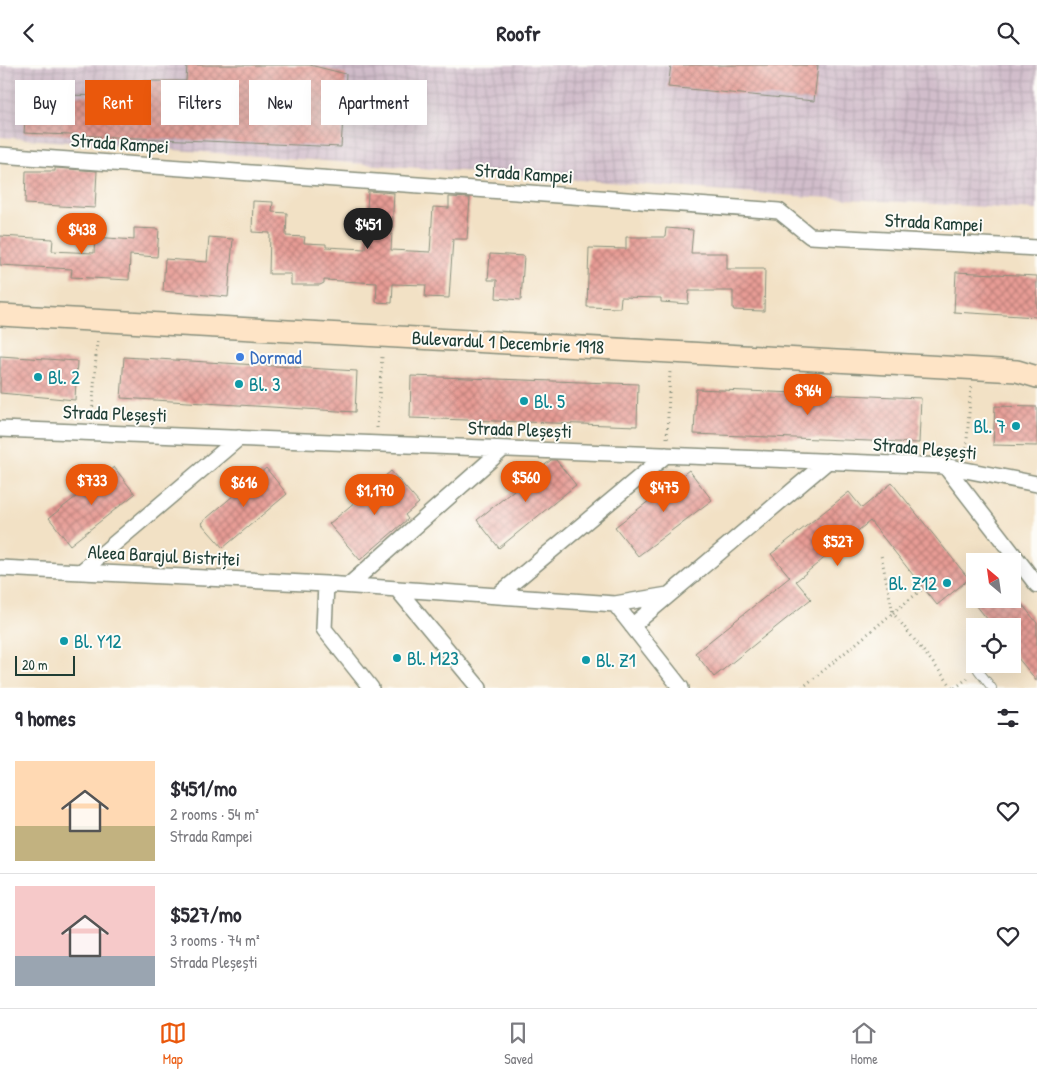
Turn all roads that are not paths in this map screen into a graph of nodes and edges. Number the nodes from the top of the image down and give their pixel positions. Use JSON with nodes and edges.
{"nodes":[{"id":1,"x":0,"y":155,"type":"edge"},
{"id":2,"x":1037,"y":248,"type":"edge"},
{"id":3,"x":0,"y":315,"type":"edge"},
{"id":4,"x":1027,"y":369,"type":"edge"},
{"id":5,"x":1037,"y":377,"type":"edge"},
{"id":6,"x":0,"y":429,"type":"edge"},
{"id":7,"x":239,"y":438,"type":"junction"},
{"id":8,"x":503,"y":449,"type":"junction"},
{"id":9,"x":666,"y":455,"type":"junction"},
{"id":10,"x":828,"y":461,"type":"junction"},
{"id":11,"x":945,"y":466,"type":"junction"},
{"id":12,"x":1037,"y":484,"type":"edge"},
{"id":13,"x":0,"y":568,"type":"edge"},
{"id":14,"x":82,"y":571,"type":"junction"},
{"id":15,"x":326,"y":584,"type":"junction"},
{"id":16,"x":349,"y":585,"type":"junction"},
{"id":17,"x":1037,"y":585,"type":"edge"},
{"id":18,"x":397,"y":589,"type":"junction"},
{"id":19,"x":668,"y":595,"type":"junction"},
{"id":20,"x":497,"y":596,"type":"junction"},
{"id":21,"x":614,"y":604,"type":"junction"},
{"id":22,"x":632,"y":626,"type":"junction"},
{"id":23,"x":980,"y":673,"type":"edge"},
{"id":24,"x":371,"y":688,"type":"edge"},
{"id":25,"x":479,"y":688,"type":"edge"},
{"id":26,"x":681,"y":688,"type":"edge"},
{"id":27,"x":992,"y":688,"type":"edge"}],
"edges":[{"from":1,"to":2,"type":"street","name":"Strada Rampei"},
{"from":3,"to":4,"type":"main road","name":"Bulevardul 1 Decembrie 1918"},
{"from":4,"to":5,"type":"main road","name":"Bulevardul 1 Decembrie 1918"},
{"from":6,"to":7,"type":"street","name":"Strada Pleșești"},
{"from":7,"to":8,"type":"street","name":"Strada Pleșești"},
{"from":7,"to":14,"type":"street"},
{"from":8,"to":9,"type":"street","name":"Strada Pleșești"},
{"from":8,"to":16,"type":"street"},
{"from":9,"to":10,"type":"street","name":"Strada Pleșești"},
{"from":9,"to":20,"type":"street"},
{"from":10,"to":11,"type":"street","name":"Strada Pleșești"},
{"from":10,"to":19,"type":"street"},
{"from":11,"to":12,"type":"street","name":"Strada Pleșești"},
{"from":11,"to":17,"type":"street"},
{"from":13,"to":14,"type":"street","name":"Aleea Barajul Bistriței"},
{"from":14,"to":15,"type":"street","name":"Aleea Barajul Bistriței"},
{"from":15,"to":16,"type":"street","name":"Aleea Barajul Bistriței"},
{"from":15,"to":24,"type":"street"},
{"from":16,"to":18,"type":"street","name":"Aleea Barajul Bistriței"},
{"from":18,"to":20,"type":"street","name":"Aleea Barajul Bistriței"},
{"from":18,"to":25,"type":"street"},
{"from":19,"to":21,"type":"street","name":"Aleea Barajul Bistriței"},
{"from":19,"to":22,"type":"street"},
{"from":20,"to":21,"type":"street","name":"Aleea Barajul Bistriței"},
{"from":21,"to":22,"type":"street"},
{"from":22,"to":26,"type":"street"},
{"from":23,"to":27,"type":"lane"}]}
